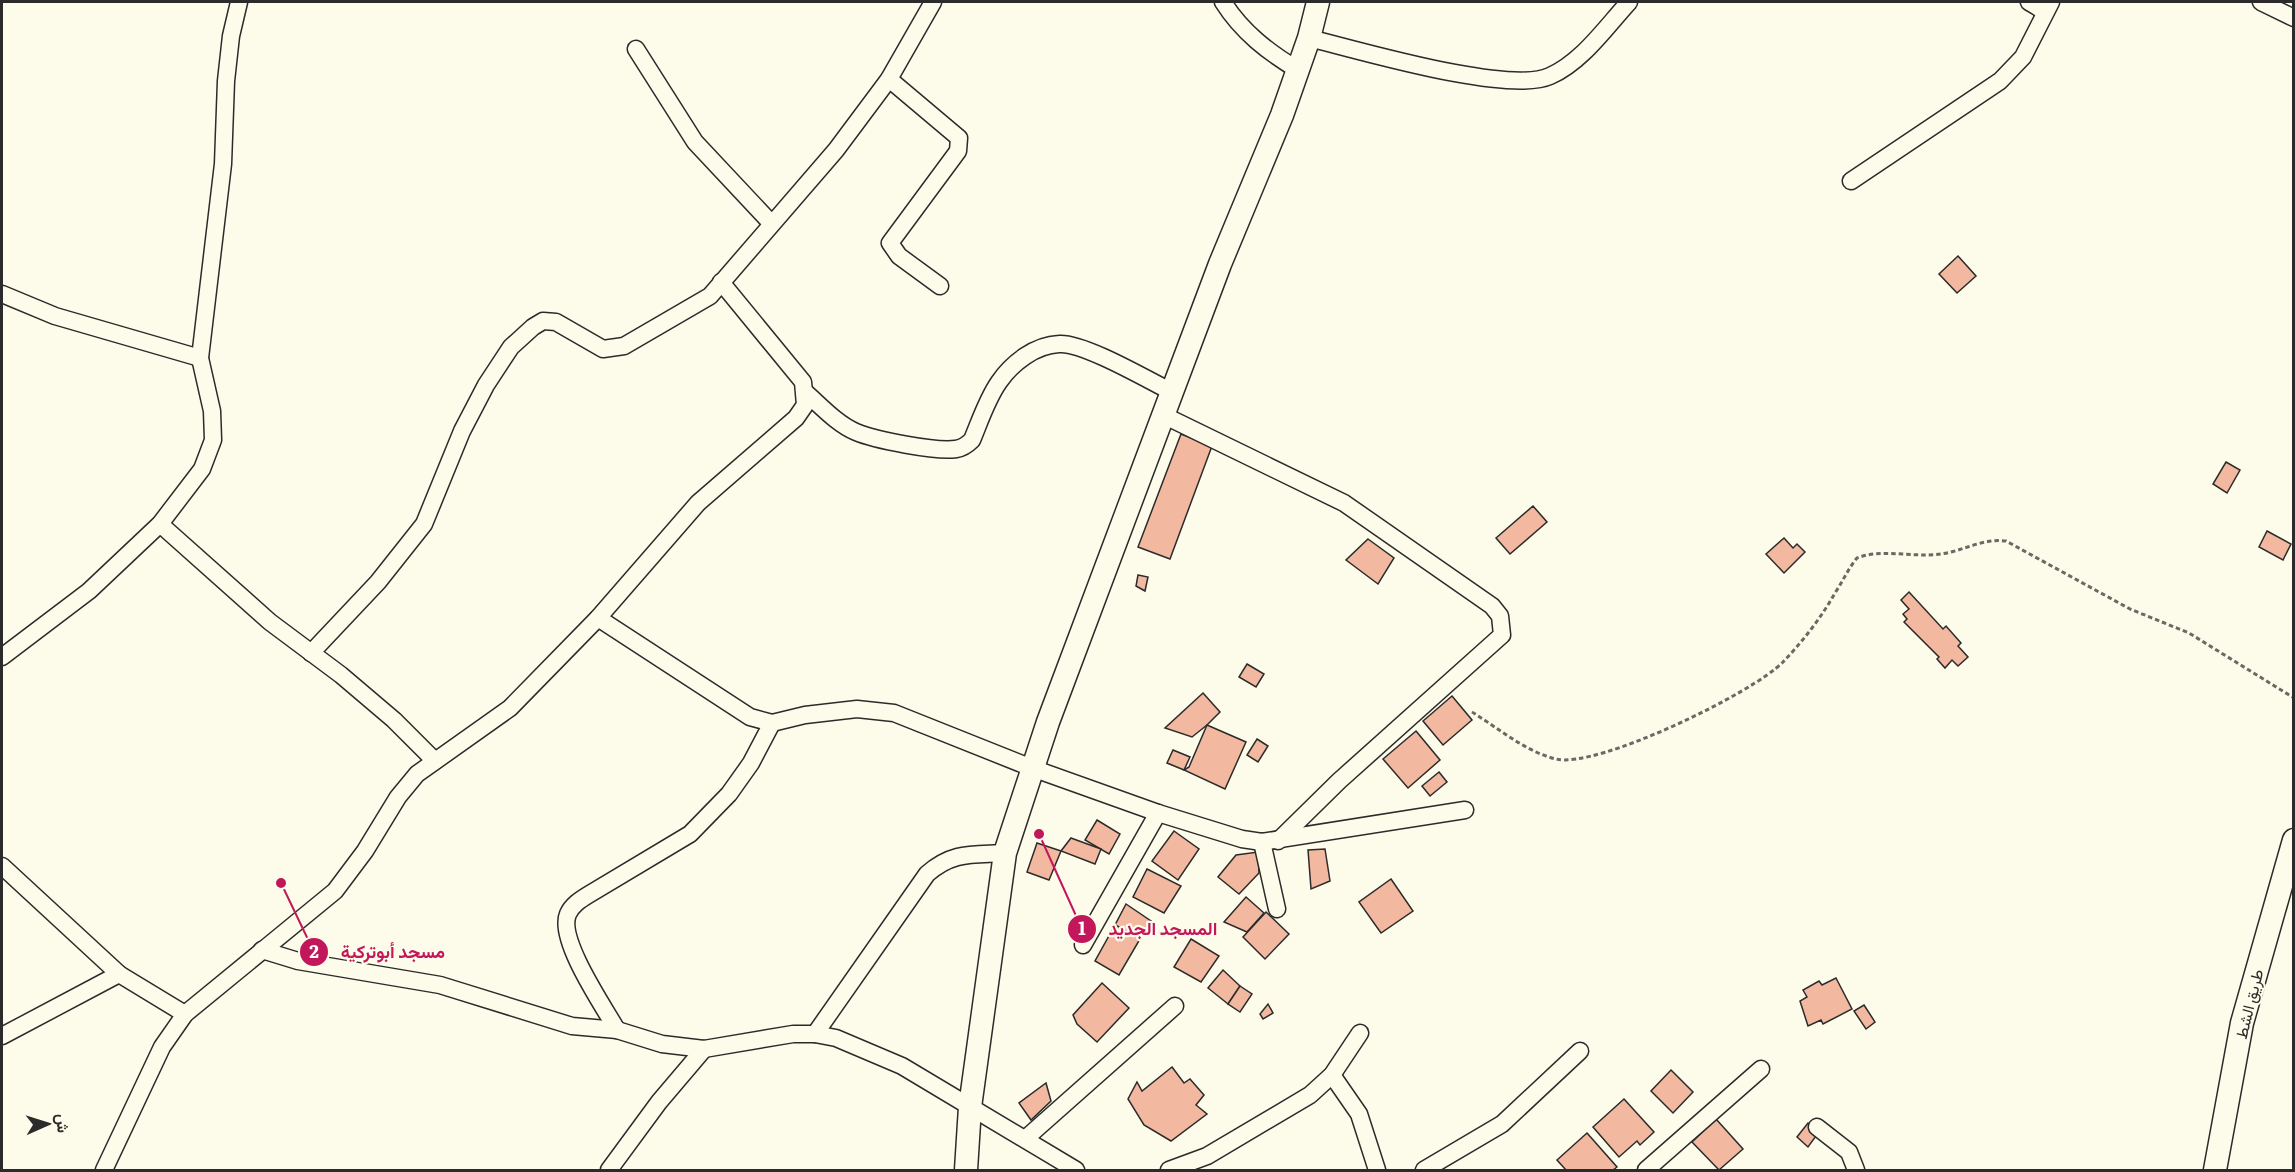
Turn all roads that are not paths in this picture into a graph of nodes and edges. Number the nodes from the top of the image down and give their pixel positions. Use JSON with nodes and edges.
{"nodes":[{"id":1,"x":239,"y":2,"type":"edge"},
{"id":2,"x":933,"y":2,"type":"edge"},
{"id":3,"x":1223,"y":2,"type":"edge"},
{"id":4,"x":1318,"y":2,"type":"edge"},
{"id":5,"x":1629,"y":2,"type":"edge"},
{"id":6,"x":2028,"y":2,"type":"edge"},
{"id":7,"x":2261,"y":2,"type":"edge"},
{"id":8,"x":2047,"y":6,"type":"edge"},
{"id":9,"x":2294,"y":18,"type":"edge"},
{"id":10,"x":1309,"y":38,"type":"junction"},
{"id":11,"x":636,"y":49,"type":"dead end"},
{"id":12,"x":1298,"y":70,"type":"junction"},
{"id":13,"x":889,"y":79,"type":"junction"},
{"id":14,"x":1851,"y":181,"type":"dead end"},
{"id":15,"x":771,"y":223,"type":"junction"},
{"id":16,"x":721,"y":282,"type":"junction"},
{"id":17,"x":940,"y":286,"type":"dead end"},
{"id":18,"x":2,"y":294,"type":"edge"},
{"id":19,"x":200,"y":358,"type":"junction"},
{"id":20,"x":805,"y":392,"type":"junction"},
{"id":21,"x":1172,"y":392,"type":"junction"},
{"id":22,"x":1163,"y":415,"type":"junction"},
{"id":23,"x":160,"y":524,"type":"junction"},
{"id":24,"x":598,"y":618,"type":"junction"},
{"id":25,"x":310,"y":652,"type":"junction"},
{"id":26,"x":2,"y":657,"type":"edge"},
{"id":27,"x":772,"y":723,"type":"junction"},
{"id":28,"x":435,"y":761,"type":"junction"},
{"id":29,"x":1032,"y":768,"type":"junction"},
{"id":30,"x":1465,"y":810,"type":"dead end"},
{"id":31,"x":1158,"y":813,"type":"junction"},
{"id":32,"x":2294,"y":840,"type":"edge"},
{"id":33,"x":1270,"y":842,"type":"junction"},
{"id":34,"x":1005,"y":853,"type":"junction"},
{"id":35,"x":2,"y":866,"type":"edge"},
{"id":36,"x":1276,"y":909,"type":"dead end"},
{"id":37,"x":1083,"y":945,"type":"dead end"},
{"id":38,"x":262,"y":950,"type":"junction"},
{"id":39,"x":119,"y":974,"type":"junction"},
{"id":40,"x":1175,"y":1006,"type":"dead end"},
{"id":41,"x":184,"y":1014,"type":"junction"},
{"id":42,"x":618,"y":1030,"type":"junction"},
{"id":43,"x":1360,"y":1033,"type":"dead end"},
{"id":44,"x":815,"y":1034,"type":"junction"},
{"id":45,"x":2,"y":1036,"type":"edge"},
{"id":46,"x":704,"y":1049,"type":"junction"},
{"id":47,"x":1580,"y":1051,"type":"dead end"},
{"id":48,"x":1761,"y":1069,"type":"dead end"},
{"id":49,"x":1332,"y":1074,"type":"junction"},
{"id":50,"x":970,"y":1107,"type":"junction"},
{"id":51,"x":1817,"y":1127,"type":"dead end"},
{"id":52,"x":1025,"y":1139,"type":"junction"},
{"id":53,"x":104,"y":1170,"type":"edge"},
{"id":54,"x":609,"y":1170,"type":"edge"},
{"id":55,"x":966,"y":1170,"type":"edge"},
{"id":56,"x":1076,"y":1170,"type":"edge"},
{"id":57,"x":1169,"y":1170,"type":"edge"},
{"id":58,"x":1377,"y":1170,"type":"edge"},
{"id":59,"x":1424,"y":1170,"type":"edge"},
{"id":60,"x":1646,"y":1170,"type":"edge"},
{"id":61,"x":1856,"y":1170,"type":"edge"},
{"id":62,"x":2216,"y":1170,"type":"edge"}],
"edges":[{"from":1,"to":19,"type":"street"},
{"from":2,"to":13,"type":"street"},
{"from":3,"to":12,"type":"street"},
{"from":4,"to":10,"type":"street"},
{"from":5,"to":10,"type":"street"},
{"from":6,"to":8,"type":"street"},
{"from":7,"to":9,"type":"street"},
{"from":8,"to":14,"type":"street"},
{"from":10,"to":12,"type":"street"},
{"from":11,"to":15,"type":"street"},
{"from":12,"to":21,"type":"street"},
{"from":13,"to":15,"type":"street"},
{"from":13,"to":17,"type":"street"},
{"from":15,"to":16,"type":"street"},
{"from":16,"to":20,"type":"street"},
{"from":16,"to":25,"type":"street"},
{"from":18,"to":19,"type":"street"},
{"from":19,"to":23,"type":"street"},
{"from":20,"to":21,"type":"street"},
{"from":20,"to":24,"type":"street"},
{"from":21,"to":22,"type":"street"},
{"from":22,"to":29,"type":"street"},
{"from":22,"to":33,"type":"street"},
{"from":23,"to":25,"type":"street"},
{"from":23,"to":26,"type":"street"},
{"from":24,"to":27,"type":"street"},
{"from":24,"to":28,"type":"street"},
{"from":25,"to":28,"type":"street"},
{"from":27,"to":29,"type":"street"},
{"from":27,"to":42,"type":"street"},
{"from":28,"to":38,"type":"street"},
{"from":29,"to":31,"type":"street"},
{"from":29,"to":34,"type":"street"},
{"from":30,"to":33,"type":"street"},
{"from":31,"to":33,"type":"street"},
{"from":31,"to":37,"type":"street"},
{"from":32,"to":62,"type":"street","name":"طريق الشط"},
{"from":33,"to":36,"type":"street"},
{"from":34,"to":44,"type":"street"},
{"from":34,"to":50,"type":"street"},
{"from":35,"to":39,"type":"street"},
{"from":38,"to":41,"type":"street"},
{"from":38,"to":42,"type":"street"},
{"from":39,"to":41,"type":"street"},
{"from":39,"to":45,"type":"street"},
{"from":40,"to":52,"type":"street"},
{"from":41,"to":53,"type":"street"},
{"from":42,"to":46,"type":"street"},
{"from":43,"to":49,"type":"street"},
{"from":44,"to":46,"type":"street"},
{"from":44,"to":50,"type":"street"},
{"from":46,"to":54,"type":"street"},
{"from":47,"to":59,"type":"street"},
{"from":48,"to":60,"type":"street"},
{"from":49,"to":57,"type":"street"},
{"from":49,"to":58,"type":"street"},
{"from":50,"to":52,"type":"street"},
{"from":50,"to":55,"type":"street"},
{"from":51,"to":61,"type":"street"},
{"from":52,"to":56,"type":"street"}]}
